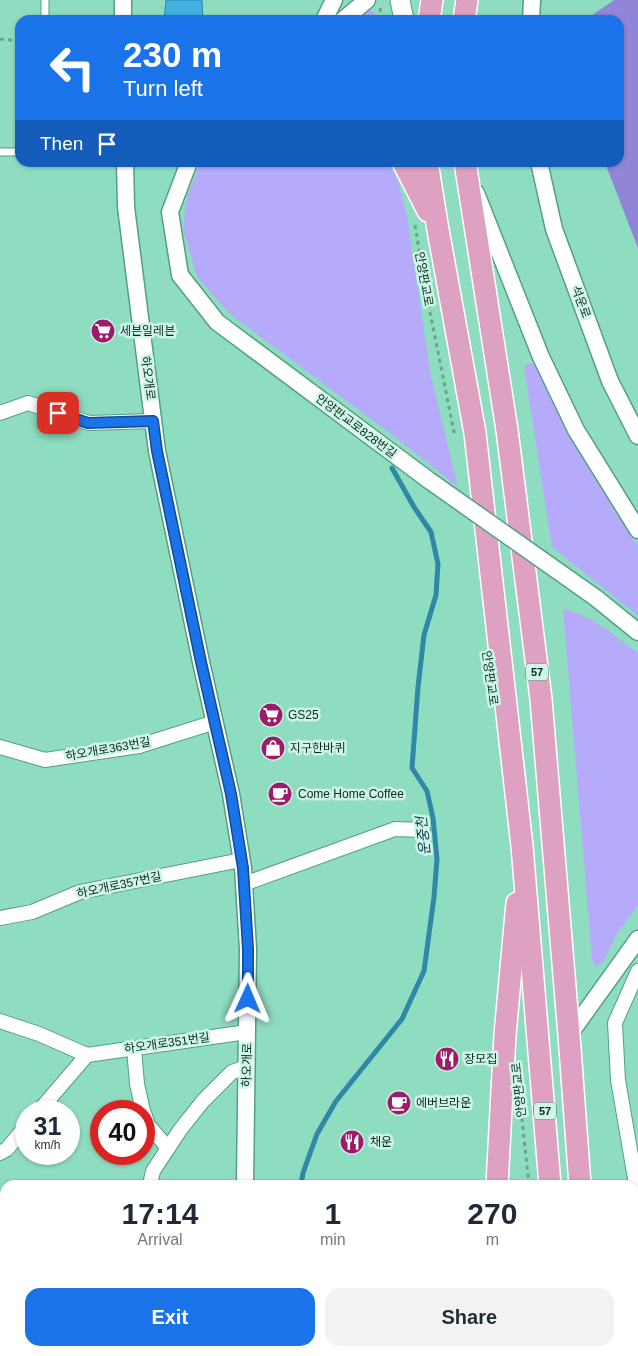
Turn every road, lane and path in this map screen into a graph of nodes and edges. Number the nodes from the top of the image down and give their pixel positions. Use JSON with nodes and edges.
{"nodes":[{"id":1,"x":45,"y":0,"type":"edge"},
{"id":2,"x":123,"y":0,"type":"edge"},
{"id":3,"x":334,"y":0,"type":"edge"},
{"id":4,"x":366,"y":0,"type":"edge"},
{"id":5,"x":400,"y":0,"type":"edge"},
{"id":6,"x":432,"y":0,"type":"edge"},
{"id":7,"x":467,"y":0,"type":"edge"},
{"id":8,"x":532,"y":0,"type":"edge"},
{"id":9,"x":45,"y":15,"type":"edge"},
{"id":10,"x":123,"y":15,"type":"edge"},
{"id":11,"x":326,"y":15,"type":"edge"},
{"id":12,"x":349,"y":15,"type":"edge"},
{"id":13,"x":403,"y":15,"type":"edge"},
{"id":14,"x":430,"y":15,"type":"edge"},
{"id":15,"x":436,"y":15,"type":"edge"},
{"id":16,"x":465,"y":15,"type":"edge"},
{"id":17,"x":531,"y":15,"type":"edge"},
{"id":18,"x":0,"y":39,"type":"edge"},
{"id":19,"x":15,"y":40,"type":"edge"},
{"id":20,"x":0,"y":152,"type":"edge"},
{"id":21,"x":15,"y":152,"type":"edge"},
{"id":22,"x":125,"y":167,"type":"edge"},
{"id":23,"x":187,"y":167,"type":"edge"},
{"id":24,"x":406,"y":167,"type":"edge"},
{"id":25,"x":428,"y":167,"type":"edge"},
{"id":26,"x":465,"y":167,"type":"edge"},
{"id":27,"x":466,"y":167,"type":"edge"},
{"id":28,"x":540,"y":167,"type":"edge"},
{"id":29,"x":414,"y":218,"type":"dead end"},
{"id":30,"x":438,"y":230,"type":"junction"},
{"id":31,"x":0,"y":413,"type":"edge"},
{"id":32,"x":153,"y":421,"type":"junction"},
{"id":33,"x":638,"y":436,"type":"edge"},
{"id":34,"x":456,"y":446,"type":"dead end"},
{"id":35,"x":638,"y":530,"type":"edge"},
{"id":36,"x":638,"y":632,"type":"edge"},
{"id":37,"x":215,"y":722,"type":"junction"},
{"id":38,"x":0,"y":747,"type":"edge"},
{"id":39,"x":423,"y":830,"type":"dead end"},
{"id":40,"x":522,"y":846,"type":"junction"},
{"id":41,"x":241,"y":860,"type":"junction"},
{"id":42,"x":244,"y":884,"type":"junction"},
{"id":43,"x":0,"y":918,"type":"edge"},
{"id":44,"x":638,"y":939,"type":"edge"},
{"id":45,"x":638,"y":971,"type":"edge"},
{"id":46,"x":0,"y":1021,"type":"edge"},
{"id":47,"x":247,"y":1032,"type":"junction"},
{"id":48,"x":569,"y":1035,"type":"junction"},
{"id":49,"x":134,"y":1048,"type":"junction"},
{"id":50,"x":87,"y":1054,"type":"junction"},
{"id":51,"x":247,"y":1068,"type":"junction"},
{"id":52,"x":48,"y":1100,"type":"edge"},
{"id":53,"x":140,"y":1100,"type":"edge"},
{"id":54,"x":521,"y":1106,"type":"dead end"},
{"id":55,"x":155,"y":1133,"type":"edge"},
{"id":56,"x":15,"y":1139,"type":"edge"},
{"id":57,"x":168,"y":1148,"type":"junction"},
{"id":58,"x":0,"y":1154,"type":"edge"},
{"id":59,"x":151,"y":1180,"type":"edge"},
{"id":60,"x":245,"y":1180,"type":"edge"},
{"id":61,"x":497,"y":1180,"type":"edge"},
{"id":62,"x":528,"y":1180,"type":"edge"},
{"id":63,"x":550,"y":1180,"type":"edge"},
{"id":64,"x":580,"y":1180,"type":"edge"},
{"id":65,"x":635,"y":1180,"type":"edge"}],
"edges":[{"from":1,"to":9,"type":"lane"},
{"from":2,"to":10,"type":"street"},
{"from":3,"to":11,"type":"street"},
{"from":4,"to":12,"type":"street"},
{"from":5,"to":13,"type":"main road"},
{"from":6,"to":14,"type":"main road"},
{"from":6,"to":15,"type":"main road"},
{"from":7,"to":16,"type":"main road"},
{"from":8,"to":17,"type":"street"},
{"from":18,"to":19,"type":"path"},
{"from":20,"to":21,"type":"lane"},
{"from":22,"to":32,"type":"street","name":"하오개로"},
{"from":23,"to":36,"type":"street","name":"안양판교로828번길","bridge":true},
{"from":24,"to":30,"type":"main road"},
{"from":25,"to":30,"type":"main road","name":"안양판교로","number":"57"},
{"from":26,"to":48,"type":"main road","number":"57"},
{"from":27,"to":35,"type":"street"},
{"from":28,"to":33,"type":"street","name":"석운로"},
{"from":29,"to":34,"type":"path","name":"안양판교로"},
{"from":30,"to":40,"type":"main road","name":"안양판교로","number":"57"},
{"from":31,"to":32,"type":"street"},
{"from":32,"to":37,"type":"street","name":"하오개로"},
{"from":37,"to":38,"type":"street","name":"하오개로363번길"},
{"from":37,"to":41,"type":"street","name":"하오개로"},
{"from":39,"to":42,"type":"street"},
{"from":40,"to":61,"type":"main road"},
{"from":40,"to":63,"type":"main road","name":"안양판교로","number":"57"},
{"from":41,"to":42,"type":"street","name":"하오개로"},
{"from":41,"to":43,"type":"street","name":"하오개로357번길"},
{"from":42,"to":47,"type":"street","name":"하오개로"},
{"from":44,"to":48,"type":"street"},
{"from":45,"to":65,"type":"street"},
{"from":46,"to":50,"type":"street","name":"하오개로351번길"},
{"from":47,"to":49,"type":"street","name":"하오개로351번길"},
{"from":47,"to":51,"type":"street","name":"하오개로"},
{"from":48,"to":64,"type":"main road","number":"57"},
{"from":49,"to":50,"type":"street","name":"하오개로351번길"},
{"from":49,"to":53,"type":"street"},
{"from":50,"to":52,"type":"street"},
{"from":51,"to":57,"type":"street"},
{"from":51,"to":60,"type":"street","name":"하오개로"},
{"from":54,"to":62,"type":"path","name":"안양판교로"},
{"from":55,"to":57,"type":"street"},
{"from":56,"to":58,"type":"street"},
{"from":57,"to":59,"type":"street"}]}
